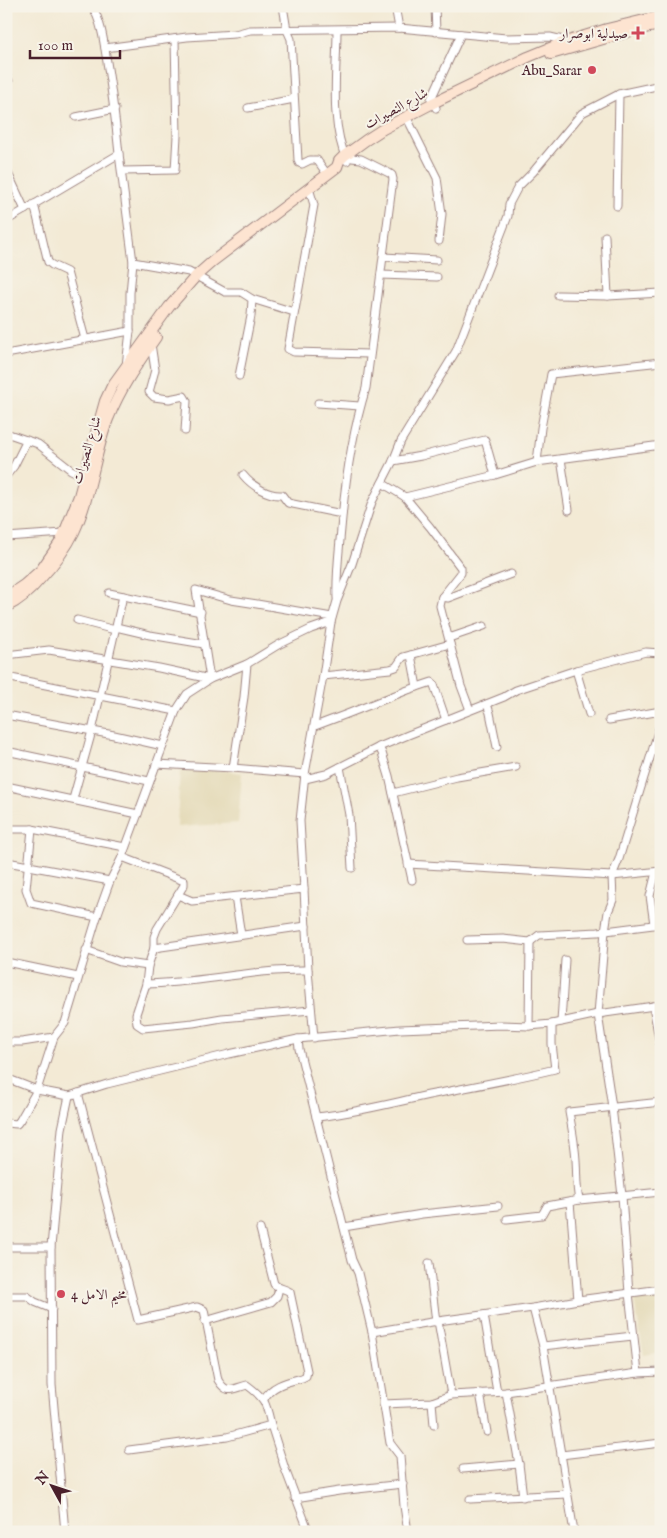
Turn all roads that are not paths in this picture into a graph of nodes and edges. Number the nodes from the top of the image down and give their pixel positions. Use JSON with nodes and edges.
{"nodes":[{"id":1,"x":92,"y":6,"type":"edge"},
{"id":2,"x":283,"y":6,"type":"edge"},
{"id":3,"x":395,"y":6,"type":"edge"},
{"id":4,"x":435,"y":6,"type":"edge"},
{"id":5,"x":660,"y":6,"type":"edge"},
{"id":6,"x":661,"y":11,"type":"edge"},
{"id":7,"x":661,"y":16,"type":"edge"},
{"id":8,"x":661,"y":25,"type":"edge"},
{"id":9,"x":399,"y":28,"type":"junction"},
{"id":10,"x":287,"y":30,"type":"junction"},
{"id":11,"x":337,"y":30,"type":"junction"},
{"id":12,"x":436,"y":32,"type":"junction"},
{"id":13,"x":461,"y":34,"type":"junction"},
{"id":14,"x":175,"y":40,"type":"junction"},
{"id":15,"x":572,"y":44,"type":"junction"},
{"id":16,"x":105,"y":48,"type":"junction"},
{"id":17,"x":661,"y":85,"type":"edge"},
{"id":18,"x":619,"y":94,"type":"junction"},
{"id":19,"x":294,"y":99,"type":"junction"},
{"id":20,"x":434,"y":106,"type":"junction"},
{"id":21,"x":248,"y":108,"type":"dead end"},
{"id":22,"x":115,"y":109,"type":"junction"},
{"id":23,"x":76,"y":117,"type":"dead end"},
{"id":24,"x":409,"y":122,"type":"junction"},
{"id":25,"x":119,"y":154,"type":"junction"},
{"id":26,"x":348,"y":159,"type":"junction"},
{"id":27,"x":6,"y":169,"type":"edge"},
{"id":28,"x":122,"y":171,"type":"junction"},
{"id":29,"x":327,"y":174,"type":"junction"},
{"id":30,"x":309,"y":188,"type":"junction"},
{"id":31,"x":34,"y":204,"type":"junction"},
{"id":32,"x":617,"y":206,"type":"dead end"},
{"id":33,"x":25,"y":210,"type":"junction"},
{"id":34,"x":6,"y":221,"type":"edge"},
{"id":35,"x":606,"y":236,"type":"dead end"},
{"id":36,"x":439,"y":241,"type":"dead end"},
{"id":37,"x":384,"y":257,"type":"junction"},
{"id":38,"x":438,"y":260,"type":"dead end"},
{"id":39,"x":133,"y":262,"type":"junction"},
{"id":40,"x":381,"y":275,"type":"junction"},
{"id":41,"x":196,"y":276,"type":"junction"},
{"id":42,"x":437,"y":277,"type":"dead end"},
{"id":43,"x":183,"y":290,"type":"junction"},
{"id":44,"x":661,"y":293,"type":"edge"},
{"id":45,"x":558,"y":295,"type":"dead end"},
{"id":46,"x":608,"y":296,"type":"junction"},
{"id":47,"x":252,"y":299,"type":"junction"},
{"id":48,"x":294,"y":312,"type":"junction"},
{"id":49,"x":130,"y":331,"type":"junction"},
{"id":50,"x":85,"y":339,"type":"junction"},
{"id":51,"x":151,"y":344,"type":"junction"},
{"id":52,"x":6,"y":354,"type":"edge"},
{"id":53,"x":369,"y":354,"type":"junction"},
{"id":54,"x":661,"y":362,"type":"edge"},
{"id":55,"x":126,"y":366,"type":"junction"},
{"id":56,"x":239,"y":376,"type":"dead end"},
{"id":57,"x":318,"y":403,"type":"dead end"},
{"id":58,"x":360,"y":406,"type":"junction"},
{"id":59,"x":185,"y":431,"type":"dead end"},
{"id":60,"x":6,"y":432,"type":"edge"},
{"id":61,"x":27,"y":440,"type":"junction"},
{"id":62,"x":661,"y":445,"type":"edge"},
{"id":63,"x":561,"y":459,"type":"junction"},
{"id":64,"x":393,"y":461,"type":"junction"},
{"id":65,"x":537,"y":462,"type":"junction"},
{"id":66,"x":495,"y":474,"type":"junction"},
{"id":67,"x":6,"y":476,"type":"edge"},
{"id":68,"x":84,"y":476,"type":"junction"},
{"id":69,"x":243,"y":476,"type":"dead end"},
{"id":70,"x":382,"y":483,"type":"junction"},
{"id":71,"x":405,"y":497,"type":"junction"},
{"id":72,"x":569,"y":510,"type":"dead end"},
{"id":73,"x":342,"y":514,"type":"junction"},
{"id":74,"x":64,"y":533,"type":"junction"},
{"id":75,"x":6,"y":536,"type":"edge"},
{"id":76,"x":511,"y":574,"type":"dead end"},
{"id":77,"x":109,"y":593,"type":"dead end"},
{"id":78,"x":123,"y":596,"type":"junction"},
{"id":79,"x":6,"y":597,"type":"edge"},
{"id":80,"x":442,"y":597,"type":"junction"},
{"id":81,"x":337,"y":601,"type":"junction"},
{"id":82,"x":6,"y":607,"type":"edge"},
{"id":83,"x":201,"y":612,"type":"junction"},
{"id":84,"x":331,"y":619,"type":"junction"},
{"id":85,"x":76,"y":620,"type":"dead end"},
{"id":86,"x":484,"y":626,"type":"dead end"},
{"id":87,"x":115,"y":629,"type":"junction"},
{"id":88,"x":449,"y":641,"type":"junction"},
{"id":89,"x":204,"y":644,"type":"junction"},
{"id":90,"x":661,"y":654,"type":"edge"},
{"id":91,"x":6,"y":655,"type":"edge"},
{"id":92,"x":411,"y":655,"type":"junction"},
{"id":93,"x":109,"y":660,"type":"junction"},
{"id":94,"x":247,"y":664,"type":"junction"},
{"id":95,"x":576,"y":670,"type":"junction"},
{"id":96,"x":323,"y":676,"type":"junction"},
{"id":97,"x":6,"y":677,"type":"edge"},
{"id":98,"x":210,"y":679,"type":"junction"},
{"id":99,"x":417,"y":687,"type":"junction"},
{"id":100,"x":100,"y":696,"type":"junction"},
{"id":101,"x":487,"y":704,"type":"junction"},
{"id":102,"x":470,"y":710,"type":"junction"},
{"id":103,"x":176,"y":711,"type":"junction"},
{"id":104,"x":661,"y":712,"type":"edge"},
{"id":105,"x":589,"y":714,"type":"dead end"},
{"id":106,"x":6,"y":715,"type":"edge"},
{"id":107,"x":446,"y":720,"type":"junction"},
{"id":108,"x":609,"y":720,"type":"dead end"},
{"id":109,"x":661,"y":722,"type":"edge"},
{"id":110,"x":315,"y":726,"type":"junction"},
{"id":111,"x":92,"y":731,"type":"junction"},
{"id":112,"x":164,"y":746,"type":"junction"},
{"id":113,"x":379,"y":747,"type":"junction"},
{"id":114,"x":497,"y":747,"type":"dead end"},
{"id":115,"x":6,"y":751,"type":"edge"},
{"id":116,"x":156,"y":764,"type":"junction"},
{"id":117,"x":82,"y":766,"type":"junction"},
{"id":118,"x":340,"y":767,"type":"junction"},
{"id":119,"x":516,"y":767,"type":"dead end"},
{"id":120,"x":233,"y":768,"type":"junction"},
{"id":121,"x":304,"y":777,"type":"junction"},
{"id":122,"x":149,"y":781,"type":"junction"},
{"id":123,"x":6,"y":786,"type":"edge"},
{"id":124,"x":393,"y":793,"type":"junction"},
{"id":125,"x":74,"y":800,"type":"junction"},
{"id":126,"x":138,"y":814,"type":"junction"},
{"id":127,"x":6,"y":829,"type":"edge"},
{"id":128,"x":32,"y":829,"type":"junction"},
{"id":129,"x":126,"y":847,"type":"junction"},
{"id":130,"x":122,"y":857,"type":"junction"},
{"id":131,"x":6,"y":860,"type":"edge"},
{"id":132,"x":408,"y":864,"type":"junction"},
{"id":133,"x":28,"y":865,"type":"junction"},
{"id":134,"x":352,"y":868,"type":"dead end"},
{"id":135,"x":659,"y":871,"type":"edge"},
{"id":136,"x":612,"y":876,"type":"junction"},
{"id":137,"x":412,"y":880,"type":"dead end"},
{"id":138,"x":110,"y":882,"type":"junction"},
{"id":139,"x":304,"y":889,"type":"junction"},
{"id":140,"x":178,"y":895,"type":"junction"},
{"id":141,"x":235,"y":897,"type":"junction"},
{"id":142,"x":97,"y":917,"type":"junction"},
{"id":143,"x":658,"y":924,"type":"edge"},
{"id":144,"x":306,"y":926,"type":"junction"},
{"id":145,"x":605,"y":931,"type":"junction"},
{"id":146,"x":242,"y":935,"type":"junction"},
{"id":147,"x":467,"y":940,"type":"dead end"},
{"id":148,"x":530,"y":942,"type":"junction"},
{"id":149,"x":154,"y":948,"type":"junction"},
{"id":150,"x":86,"y":950,"type":"junction"},
{"id":151,"x":565,"y":960,"type":"dead end"},
{"id":152,"x":6,"y":962,"type":"edge"},
{"id":153,"x":148,"y":966,"type":"junction"},
{"id":154,"x":308,"y":970,"type":"junction"},
{"id":155,"x":78,"y":977,"type":"junction"},
{"id":156,"x":146,"y":984,"type":"junction"},
{"id":157,"x":657,"y":1005,"type":"edge"},
{"id":158,"x":311,"y":1010,"type":"junction"},
{"id":159,"x":598,"y":1014,"type":"junction"},
{"id":160,"x":561,"y":1022,"type":"junction"},
{"id":161,"x":552,"y":1024,"type":"junction"},
{"id":162,"x":529,"y":1026,"type":"junction"},
{"id":163,"x":54,"y":1037,"type":"junction"},
{"id":164,"x":314,"y":1038,"type":"junction"},
{"id":165,"x":298,"y":1039,"type":"junction"},
{"id":166,"x":6,"y":1042,"type":"edge"},
{"id":167,"x":661,"y":1050,"type":"edge"},
{"id":168,"x":6,"y":1078,"type":"edge"},
{"id":169,"x":37,"y":1090,"type":"junction"},
{"id":170,"x":78,"y":1093,"type":"junction"},
{"id":171,"x":69,"y":1096,"type":"junction"},
{"id":172,"x":661,"y":1102,"type":"edge"},
{"id":173,"x":612,"y":1107,"type":"junction"},
{"id":174,"x":316,"y":1117,"type":"junction"},
{"id":175,"x":6,"y":1123,"type":"edge"},
{"id":176,"x":661,"y":1192,"type":"edge"},
{"id":177,"x":622,"y":1196,"type":"junction"},
{"id":178,"x":579,"y":1200,"type":"junction"},
{"id":179,"x":570,"y":1202,"type":"junction"},
{"id":180,"x":498,"y":1206,"type":"dead end"},
{"id":181,"x":506,"y":1219,"type":"dead end"},
{"id":182,"x":344,"y":1227,"type":"junction"},
{"id":183,"x":260,"y":1229,"type":"dead end"},
{"id":184,"x":6,"y":1247,"type":"edge"},
{"id":185,"x":51,"y":1247,"type":"junction"},
{"id":186,"x":429,"y":1263,"type":"dead end"},
{"id":187,"x":279,"y":1288,"type":"junction"},
{"id":188,"x":661,"y":1290,"type":"edge"},
{"id":189,"x":629,"y":1292,"type":"junction"},
{"id":190,"x":6,"y":1296,"type":"edge"},
{"id":191,"x":578,"y":1300,"type":"junction"},
{"id":192,"x":534,"y":1308,"type":"junction"},
{"id":193,"x":52,"y":1309,"type":"junction"},
{"id":194,"x":484,"y":1315,"type":"junction"},
{"id":195,"x":205,"y":1321,"type":"junction"},
{"id":196,"x":437,"y":1321,"type":"junction"},
{"id":197,"x":372,"y":1332,"type":"junction"},
{"id":198,"x":633,"y":1336,"type":"junction"},
{"id":199,"x":543,"y":1346,"type":"junction"},
{"id":200,"x":661,"y":1372,"type":"edge"},
{"id":201,"x":638,"y":1373,"type":"junction"},
{"id":202,"x":549,"y":1385,"type":"junction"},
{"id":203,"x":497,"y":1392,"type":"junction"},
{"id":204,"x":506,"y":1392,"type":"junction"},
{"id":205,"x":480,"y":1393,"type":"junction"},
{"id":206,"x":451,"y":1395,"type":"junction"},
{"id":207,"x":264,"y":1399,"type":"junction"},
{"id":208,"x":432,"y":1402,"type":"junction"},
{"id":209,"x":383,"y":1404,"type":"junction"},
{"id":210,"x":272,"y":1425,"type":"junction"},
{"id":211,"x":434,"y":1425,"type":"dead end"},
{"id":212,"x":487,"y":1432,"type":"dead end"},
{"id":213,"x":661,"y":1443,"type":"edge"},
{"id":214,"x":129,"y":1450,"type":"dead end"},
{"id":215,"x":561,"y":1455,"type":"junction"},
{"id":216,"x":519,"y":1464,"type":"junction"},
{"id":217,"x":463,"y":1469,"type":"dead end"},
{"id":218,"x":403,"y":1484,"type":"junction"},
{"id":219,"x":567,"y":1494,"type":"junction"},
{"id":220,"x":523,"y":1497,"type":"junction"},
{"id":221,"x":295,"y":1498,"type":"junction"},
{"id":222,"x":470,"y":1499,"type":"dead end"},
{"id":223,"x":65,"y":1532,"type":"edge"},
{"id":224,"x":309,"y":1532,"type":"edge"},
{"id":225,"x":408,"y":1532,"type":"edge"},
{"id":226,"x":574,"y":1532,"type":"edge"}],
"edges":[{"from":1,"to":16,"type":"street"},
{"from":2,"to":10,"type":"street"},
{"from":3,"to":9,"type":"street"},
{"from":4,"to":12,"type":"street"},
{"from":5,"to":6,"type":"main road"},
{"from":7,"to":15,"type":"main road"},
{"from":8,"to":15,"type":"main road"},
{"from":9,"to":11,"type":"street"},
{"from":9,"to":12,"type":"street"},
{"from":10,"to":11,"type":"street"},
{"from":10,"to":14,"type":"street"},
{"from":10,"to":19,"type":"street"},
{"from":11,"to":26,"type":"street"},
{"from":12,"to":13,"type":"street"},
{"from":13,"to":15,"type":"street"},
{"from":13,"to":20,"type":"street"},
{"from":14,"to":16,"type":"street"},
{"from":14,"to":28,"type":"street"},
{"from":15,"to":20,"type":"main road"},
{"from":16,"to":22,"type":"street"},
{"from":17,"to":18,"type":"street"},
{"from":18,"to":32,"type":"street"},
{"from":18,"to":64,"type":"street"},
{"from":19,"to":21,"type":"street"},
{"from":19,"to":29,"type":"street"},
{"from":20,"to":24,"type":"main road"},
{"from":20,"to":26,"type":"main road","name":"شارع النصيرات"},
{"from":22,"to":23,"type":"street"},
{"from":22,"to":25,"type":"street"},
{"from":24,"to":26,"type":"main road"},
{"from":24,"to":36,"type":"street"},
{"from":25,"to":28,"type":"street"},
{"from":25,"to":31,"type":"street"},
{"from":26,"to":29,"type":"main road","name":"شارع النصيرات"},
{"from":26,"to":37,"type":"street"},
{"from":27,"to":33,"type":"street"},
{"from":28,"to":39,"type":"street"},
{"from":29,"to":30,"type":"main road","name":"شارع النصيرات"},
{"from":30,"to":41,"type":"main road","name":"شارع النصيرات"},
{"from":30,"to":48,"type":"street"},
{"from":31,"to":33,"type":"street"},
{"from":31,"to":50,"type":"street"},
{"from":33,"to":34,"type":"street"},
{"from":35,"to":46,"type":"street"},
{"from":37,"to":38,"type":"street"},
{"from":37,"to":40,"type":"street"},
{"from":39,"to":41,"type":"street"},
{"from":39,"to":49,"type":"street"},
{"from":40,"to":42,"type":"street"},
{"from":40,"to":53,"type":"street"},
{"from":41,"to":43,"type":"main road","name":"شارع النصيرات"},
{"from":41,"to":47,"type":"street"},
{"from":43,"to":51,"type":"main road","name":"شارع النصيرات"},
{"from":43,"to":55,"type":"main road","name":"شارع النصيرات"},
{"from":44,"to":46,"type":"street"},
{"from":45,"to":46,"type":"street"},
{"from":47,"to":48,"type":"street"},
{"from":47,"to":56,"type":"street"},
{"from":48,"to":53,"type":"street"},
{"from":49,"to":50,"type":"street"},
{"from":49,"to":55,"type":"street"},
{"from":50,"to":52,"type":"street"},
{"from":51,"to":59,"type":"street"},
{"from":51,"to":82,"type":"main road","name":"شارع النصيرات"},
{"from":53,"to":58,"type":"street"},
{"from":54,"to":65,"type":"street"},
{"from":55,"to":68,"type":"main road","name":"شارع النصيرات"},
{"from":57,"to":58,"type":"street"},
{"from":58,"to":73,"type":"street"},
{"from":60,"to":61,"type":"street"},
{"from":61,"to":67,"type":"street"},
{"from":61,"to":68,"type":"street"},
{"from":62,"to":63,"type":"street"},
{"from":63,"to":65,"type":"street"},
{"from":63,"to":72,"type":"street"},
{"from":64,"to":66,"type":"street"},
{"from":64,"to":70,"type":"street"},
{"from":65,"to":66,"type":"street"},
{"from":66,"to":71,"type":"street"},
{"from":68,"to":74,"type":"main road","name":"شارع النصيرات"},
{"from":69,"to":73,"type":"street"},
{"from":70,"to":71,"type":"street"},
{"from":70,"to":81,"type":"street"},
{"from":71,"to":80,"type":"street"},
{"from":73,"to":81,"type":"street"},
{"from":74,"to":75,"type":"street"},
{"from":74,"to":79,"type":"main road","name":"شارع النصيرات"},
{"from":76,"to":80,"type":"street"},
{"from":77,"to":78,"type":"street"},
{"from":78,"to":83,"type":"street"},
{"from":78,"to":87,"type":"street"},
{"from":80,"to":88,"type":"street"},
{"from":81,"to":84,"type":"street"},
{"from":83,"to":84,"type":"street"},
{"from":83,"to":89,"type":"street"},
{"from":84,"to":94,"type":"street"},
{"from":84,"to":96,"type":"street"},
{"from":85,"to":87,"type":"street"},
{"from":86,"to":88,"type":"street"},
{"from":87,"to":89,"type":"street"},
{"from":87,"to":93,"type":"street"},
{"from":88,"to":92,"type":"street"},
{"from":88,"to":102,"type":"street"},
{"from":89,"to":98,"type":"street"},
{"from":90,"to":95,"type":"street"},
{"from":91,"to":93,"type":"street"},
{"from":92,"to":96,"type":"street"},
{"from":92,"to":99,"type":"street"},
{"from":93,"to":98,"type":"street"},
{"from":93,"to":100,"type":"street"},
{"from":94,"to":98,"type":"street"},
{"from":94,"to":120,"type":"street"},
{"from":95,"to":101,"type":"street"},
{"from":95,"to":105,"type":"street"},
{"from":96,"to":110,"type":"street"},
{"from":97,"to":100,"type":"street"},
{"from":98,"to":103,"type":"street"},
{"from":99,"to":107,"type":"street"},
{"from":99,"to":110,"type":"street"},
{"from":100,"to":103,"type":"street"},
{"from":100,"to":111,"type":"street"},
{"from":101,"to":102,"type":"street"},
{"from":101,"to":114,"type":"street"},
{"from":102,"to":107,"type":"street"},
{"from":103,"to":112,"type":"street"},
{"from":104,"to":108,"type":"street"},
{"from":106,"to":111,"type":"street"},
{"from":107,"to":113,"type":"street"},
{"from":109,"to":136,"type":"street"},
{"from":110,"to":121,"type":"street"},
{"from":111,"to":112,"type":"street"},
{"from":111,"to":117,"type":"street"},
{"from":112,"to":116,"type":"street"},
{"from":113,"to":118,"type":"street"},
{"from":113,"to":124,"type":"street"},
{"from":115,"to":117,"type":"street"},
{"from":116,"to":120,"type":"street"},
{"from":116,"to":122,"type":"street"},
{"from":117,"to":122,"type":"street"},
{"from":117,"to":125,"type":"street"},
{"from":118,"to":121,"type":"street"},
{"from":118,"to":134,"type":"street"},
{"from":119,"to":124,"type":"street"},
{"from":120,"to":121,"type":"street"},
{"from":121,"to":139,"type":"street"},
{"from":122,"to":126,"type":"street"},
{"from":123,"to":125,"type":"street"},
{"from":124,"to":132,"type":"street"},
{"from":125,"to":126,"type":"street"},
{"from":126,"to":129,"type":"street"},
{"from":127,"to":128,"type":"street"},
{"from":128,"to":129,"type":"street"},
{"from":128,"to":133,"type":"street"},
{"from":129,"to":130,"type":"street"},
{"from":130,"to":138,"type":"street"},
{"from":130,"to":140,"type":"street"},
{"from":131,"to":133,"type":"street"},
{"from":132,"to":136,"type":"street"},
{"from":132,"to":137,"type":"street"},
{"from":133,"to":138,"type":"street"},
{"from":133,"to":142,"type":"street"},
{"from":135,"to":136,"type":"street"},
{"from":135,"to":143,"type":"street"},
{"from":136,"to":145,"type":"street"},
{"from":138,"to":142,"type":"street"},
{"from":139,"to":141,"type":"street"},
{"from":139,"to":144,"type":"street"},
{"from":140,"to":141,"type":"street"},
{"from":140,"to":149,"type":"street"},
{"from":141,"to":146,"type":"street"},
{"from":142,"to":150,"type":"street"},
{"from":143,"to":145,"type":"street"},
{"from":144,"to":146,"type":"street"},
{"from":144,"to":154,"type":"street"},
{"from":145,"to":148,"type":"street"},
{"from":145,"to":159,"type":"street"},
{"from":146,"to":149,"type":"street"},
{"from":147,"to":148,"type":"street"},
{"from":148,"to":162,"type":"street"},
{"from":149,"to":153,"type":"street"},
{"from":150,"to":153,"type":"street"},
{"from":150,"to":155,"type":"street"},
{"from":151,"to":160,"type":"street"},
{"from":152,"to":155,"type":"street"},
{"from":153,"to":156,"type":"street"},
{"from":154,"to":156,"type":"street"},
{"from":154,"to":158,"type":"street"},
{"from":155,"to":163,"type":"street"},
{"from":156,"to":158,"type":"street"},
{"from":157,"to":159,"type":"street"},
{"from":157,"to":167,"type":"street"},
{"from":158,"to":164,"type":"street"},
{"from":159,"to":160,"type":"street"},
{"from":159,"to":173,"type":"street"},
{"from":160,"to":161,"type":"street"},
{"from":161,"to":162,"type":"street"},
{"from":161,"to":174,"type":"street"},
{"from":162,"to":164,"type":"street"},
{"from":163,"to":166,"type":"street"},
{"from":163,"to":169,"type":"street"},
{"from":164,"to":165,"type":"street"},
{"from":165,"to":170,"type":"street"},
{"from":165,"to":174,"type":"street"},
{"from":168,"to":169,"type":"street"},
{"from":169,"to":171,"type":"street"},
{"from":169,"to":175,"type":"street"},
{"from":170,"to":171,"type":"street"},
{"from":170,"to":195,"type":"street"},
{"from":171,"to":185,"type":"street"},
{"from":172,"to":173,"type":"street"},
{"from":173,"to":177,"type":"street"},
{"from":173,"to":178,"type":"street"},
{"from":174,"to":182,"type":"street"},
{"from":176,"to":177,"type":"street"},
{"from":177,"to":178,"type":"street"},
{"from":177,"to":189,"type":"street"},
{"from":178,"to":179,"type":"street"},
{"from":179,"to":181,"type":"street"},
{"from":179,"to":191,"type":"street"},
{"from":180,"to":182,"type":"street"},
{"from":182,"to":197,"type":"street"},
{"from":183,"to":187,"type":"street"},
{"from":184,"to":185,"type":"street"},
{"from":185,"to":193,"type":"street"},
{"from":186,"to":196,"type":"street"},
{"from":187,"to":195,"type":"street"},
{"from":187,"to":207,"type":"street"},
{"from":188,"to":189,"type":"street"},
{"from":189,"to":191,"type":"street"},
{"from":189,"to":198,"type":"street"},
{"from":190,"to":193,"type":"street"},
{"from":191,"to":192,"type":"street"},
{"from":192,"to":194,"type":"street"},
{"from":192,"to":199,"type":"street"},
{"from":193,"to":223,"type":"street"},
{"from":194,"to":196,"type":"street"},
{"from":194,"to":203,"type":"street"},
{"from":195,"to":207,"type":"street"},
{"from":196,"to":197,"type":"street"},
{"from":196,"to":206,"type":"street"},
{"from":197,"to":209,"type":"street"},
{"from":198,"to":199,"type":"street"},
{"from":198,"to":201,"type":"street"},
{"from":199,"to":202,"type":"street"},
{"from":200,"to":201,"type":"street"},
{"from":201,"to":202,"type":"street"},
{"from":202,"to":204,"type":"street"},
{"from":202,"to":215,"type":"street"},
{"from":203,"to":204,"type":"street"},
{"from":203,"to":205,"type":"street"},
{"from":204,"to":216,"type":"street"},
{"from":205,"to":206,"type":"street"},
{"from":205,"to":212,"type":"street"},
{"from":206,"to":208,"type":"street"},
{"from":207,"to":210,"type":"street"},
{"from":208,"to":209,"type":"street"},
{"from":208,"to":211,"type":"street"},
{"from":209,"to":218,"type":"street"},
{"from":210,"to":214,"type":"street"},
{"from":210,"to":221,"type":"street"},
{"from":213,"to":215,"type":"street"},
{"from":215,"to":219,"type":"street"},
{"from":216,"to":217,"type":"street"},
{"from":216,"to":220,"type":"street"},
{"from":218,"to":221,"type":"street"},
{"from":218,"to":225,"type":"street"},
{"from":219,"to":220,"type":"street"},
{"from":219,"to":226,"type":"street"},
{"from":220,"to":222,"type":"street"},
{"from":221,"to":224,"type":"street"}]}
